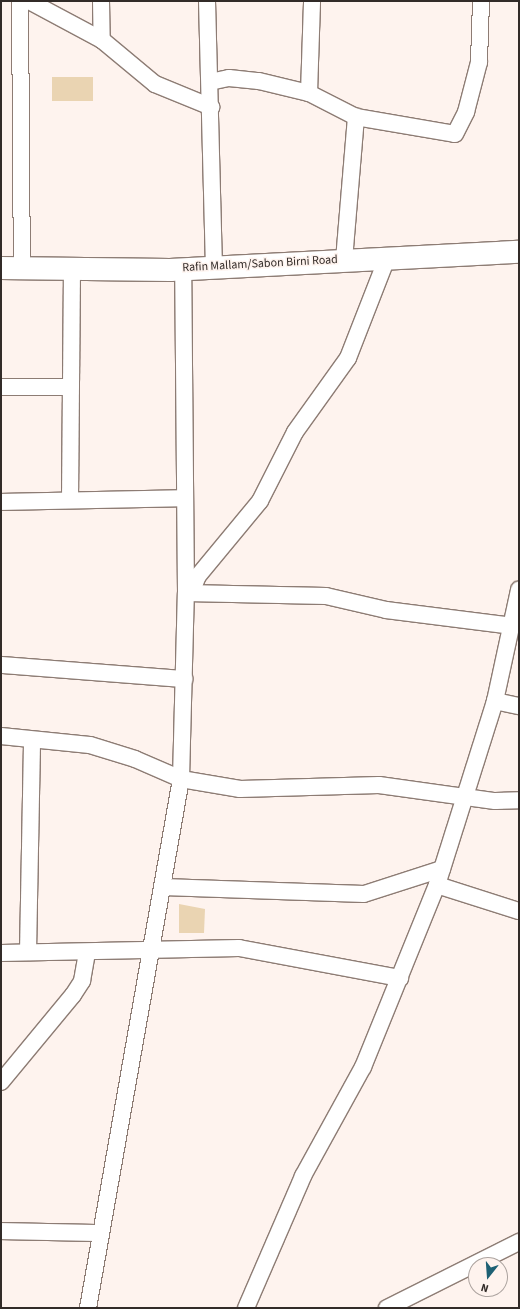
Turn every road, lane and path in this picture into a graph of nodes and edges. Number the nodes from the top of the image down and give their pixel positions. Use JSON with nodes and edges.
{"nodes":[{"id":1,"x":20,"y":1,"type":"edge"},
{"id":2,"x":29,"y":1,"type":"edge"},
{"id":3,"x":101,"y":1,"type":"edge"},
{"id":4,"x":207,"y":1,"type":"edge"},
{"id":5,"x":312,"y":1,"type":"edge"},
{"id":6,"x":481,"y":1,"type":"edge"},
{"id":7,"x":102,"y":40,"type":"junction"},
{"id":8,"x":210,"y":82,"type":"junction"},
{"id":9,"x":309,"y":93,"type":"junction"},
{"id":10,"x":211,"y":107,"type":"junction"},
{"id":11,"x":356,"y":117,"type":"junction"},
{"id":12,"x":519,"y":252,"type":"edge"},
{"id":13,"x":387,"y":258,"type":"junction"},
{"id":14,"x":344,"y":260,"type":"junction"},
{"id":15,"x":214,"y":267,"type":"junction"},
{"id":16,"x":11,"y":269,"type":"edge"},
{"id":17,"x":183,"y":269,"type":"junction"},
{"id":18,"x":72,"y":270,"type":"junction"},
{"id":19,"x":1,"y":387,"type":"edge"},
{"id":20,"x":71,"y":387,"type":"junction"},
{"id":21,"x":185,"y":498,"type":"junction"},
{"id":22,"x":70,"y":499,"type":"junction"},
{"id":23,"x":1,"y":502,"type":"edge"},
{"id":24,"x":519,"y":590,"type":"edge"},
{"id":25,"x":189,"y":593,"type":"junction"},
{"id":26,"x":513,"y":626,"type":"junction"},
{"id":27,"x":1,"y":665,"type":"edge"},
{"id":28,"x":184,"y":679,"type":"junction"},
{"id":29,"x":495,"y":701,"type":"junction"},
{"id":30,"x":519,"y":706,"type":"edge"},
{"id":31,"x":1,"y":736,"type":"edge"},
{"id":32,"x":32,"y":741,"type":"junction"},
{"id":33,"x":181,"y":779,"type":"junction"},
{"id":34,"x":468,"y":796,"type":"junction"},
{"id":35,"x":519,"y":800,"type":"edge"},
{"id":36,"x":442,"y":869,"type":"junction"},
{"id":37,"x":437,"y":885,"type":"junction"},
{"id":38,"x":163,"y":887,"type":"junction"},
{"id":39,"x":519,"y":911,"type":"edge"},
{"id":40,"x":28,"y":952,"type":"junction"},
{"id":41,"x":87,"y":952,"type":"junction"},
{"id":42,"x":152,"y":952,"type":"junction"},
{"id":43,"x":1,"y":953,"type":"edge"},
{"id":44,"x":400,"y":978,"type":"junction"},
{"id":45,"x":1,"y":1082,"type":"edge"},
{"id":46,"x":1,"y":1231,"type":"edge"},
{"id":47,"x":100,"y":1233,"type":"junction"},
{"id":48,"x":519,"y":1242,"type":"edge"},
{"id":49,"x":88,"y":1308,"type":"edge"},
{"id":50,"x":246,"y":1308,"type":"edge"},
{"id":51,"x":387,"y":1308,"type":"edge"}],
"edges":[{"from":1,"to":16,"type":"street"},
{"from":2,"to":7,"type":"street"},
{"from":3,"to":7,"type":"street"},
{"from":4,"to":8,"type":"street"},
{"from":5,"to":9,"type":"street"},
{"from":6,"to":11,"type":"street"},
{"from":7,"to":10,"type":"street"},
{"from":8,"to":9,"type":"street"},
{"from":8,"to":10,"type":"street"},
{"from":9,"to":11,"type":"street"},
{"from":10,"to":15,"type":"street"},
{"from":11,"to":14,"type":"street"},
{"from":12,"to":13,"type":"street","name":"Rafin Mallam/Sabon Birni Road"},
{"from":13,"to":14,"type":"street","name":"Rafin Mallam/Sabon Birni Road"},
{"from":13,"to":25,"type":"street"},
{"from":14,"to":15,"type":"street","name":"Rafin Mallam/Sabon Birni Road"},
{"from":15,"to":17,"type":"street","name":"Rafin Mallam/Sabon Birni Road"},
{"from":16,"to":18,"type":"street","name":"Rafin Mallam/Sabon Birni Road"},
{"from":17,"to":18,"type":"street","name":"Rafin Mallam/Sabon Birni Road"},
{"from":17,"to":21,"type":"street"},
{"from":18,"to":20,"type":"street"},
{"from":19,"to":20,"type":"street"},
{"from":20,"to":22,"type":"street"},
{"from":21,"to":22,"type":"street"},
{"from":21,"to":25,"type":"street"},
{"from":22,"to":23,"type":"street"},
{"from":24,"to":26,"type":"street"},
{"from":25,"to":26,"type":"street"},
{"from":25,"to":28,"type":"street"},
{"from":26,"to":29,"type":"street"},
{"from":27,"to":28,"type":"street"},
{"from":28,"to":33,"type":"street"},
{"from":29,"to":30,"type":"street"},
{"from":29,"to":34,"type":"street"},
{"from":31,"to":32,"type":"street"},
{"from":32,"to":33,"type":"street"},
{"from":32,"to":40,"type":"street"},
{"from":33,"to":34,"type":"street"},
{"from":33,"to":38,"type":"street"},
{"from":34,"to":35,"type":"street"},
{"from":34,"to":36,"type":"street"},
{"from":36,"to":37,"type":"street"},
{"from":36,"to":38,"type":"street"},
{"from":37,"to":39,"type":"street"},
{"from":37,"to":44,"type":"street"},
{"from":38,"to":42,"type":"street"},
{"from":40,"to":41,"type":"street"},
{"from":40,"to":43,"type":"street"},
{"from":41,"to":42,"type":"street"},
{"from":41,"to":45,"type":"street"},
{"from":42,"to":44,"type":"street"},
{"from":42,"to":47,"type":"street"},
{"from":44,"to":50,"type":"street"},
{"from":46,"to":47,"type":"street"},
{"from":47,"to":49,"type":"street"},
{"from":48,"to":51,"type":"street"}]}
